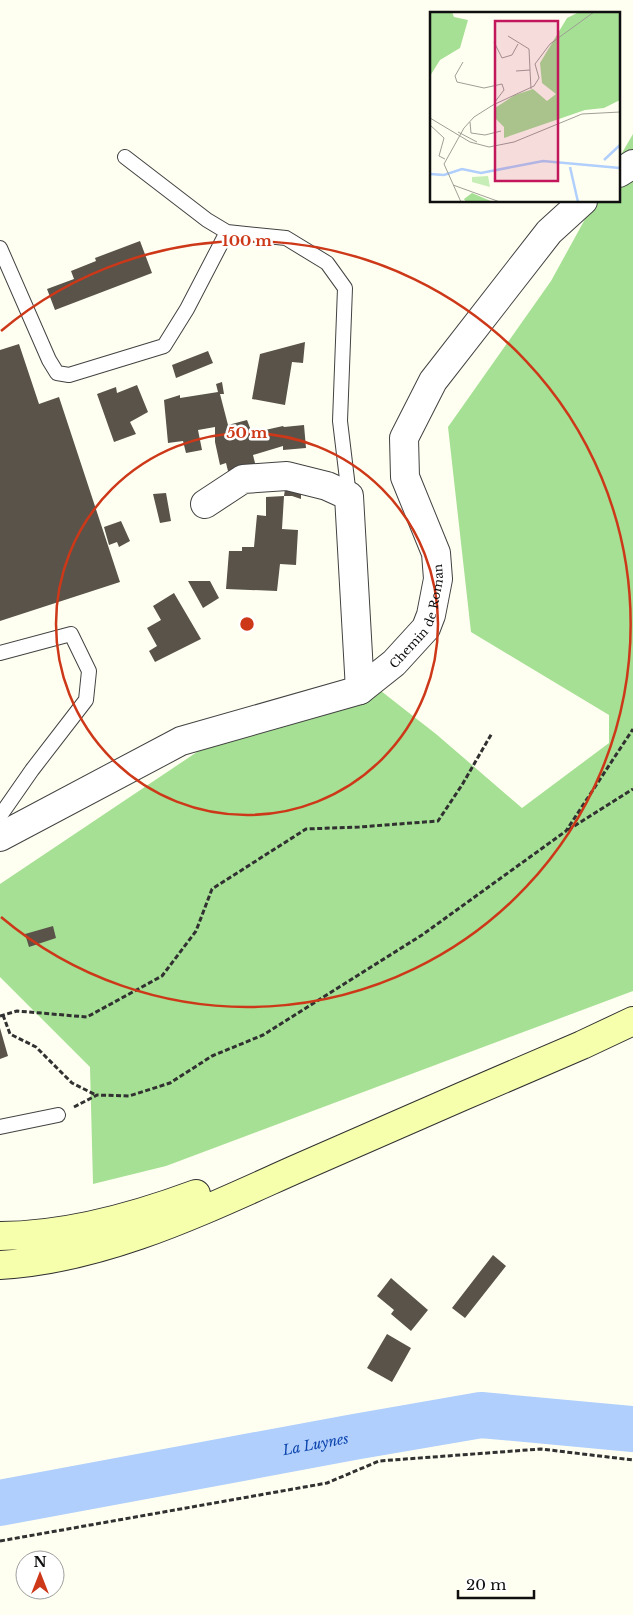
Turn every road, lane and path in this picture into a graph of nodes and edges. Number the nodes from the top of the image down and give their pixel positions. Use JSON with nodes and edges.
{"nodes":[{"id":1,"x":125,"y":157,"type":"dead end"},
{"id":2,"x":633,"y":164,"type":"edge"},
{"id":3,"x":620,"y":173,"type":"edge"},
{"id":4,"x":582,"y":202,"type":"edge"},
{"id":5,"x":227,"y":232,"type":"junction"},
{"id":6,"x":0,"y":248,"type":"edge"},
{"id":7,"x":349,"y":496,"type":"junction"},
{"id":8,"x":205,"y":504,"type":"dead end"},
{"id":9,"x":0,"y":653,"type":"edge"},
{"id":10,"x":360,"y":690,"type":"junction"},
{"id":11,"x":633,"y":729,"type":"edge"},
{"id":12,"x":492,"y":733,"type":"dead end"},
{"id":13,"x":633,"y":789,"type":"edge"},
{"id":14,"x":0,"y":816,"type":"edge"},
{"id":15,"x":566,"y":831,"type":"junction"},
{"id":16,"x":0,"y":837,"type":"edge"},
{"id":17,"x":2,"y":1015,"type":"edge"},
{"id":18,"x":633,"y":1021,"type":"edge"},
{"id":19,"x":97,"y":1095,"type":"junction"},
{"id":20,"x":58,"y":1115,"type":"joint"},
{"id":21,"x":0,"y":1127,"type":"edge"},
{"id":22,"x":392,"y":1127,"type":"junction"},
{"id":23,"x":0,"y":1236,"type":"edge"},
{"id":24,"x":0,"y":1265,"type":"edge"},
{"id":25,"x":633,"y":1460,"type":"edge"},
{"id":26,"x":0,"y":1541,"type":"edge"}],
"edges":[{"from":1,"to":5,"type":"lane"},
{"from":2,"to":3,"type":"street"},
{"from":4,"to":10,"type":"street","name":"Chemin de Roman"},
{"from":5,"to":6,"type":"lane"},
{"from":5,"to":7,"type":"lane"},
{"from":7,"to":8,"type":"street"},
{"from":7,"to":10,"type":"street"},
{"from":9,"to":14,"type":"lane"},
{"from":10,"to":16,"type":"street","name":"Chemin de Roman"},
{"from":11,"to":15,"type":"path"},
{"from":12,"to":17,"type":"path"},
{"from":13,"to":15,"type":"path"},
{"from":15,"to":19,"type":"path"},
{"from":17,"to":19,"type":"path"},
{"from":18,"to":22,"type":"main road"},
{"from":19,"to":20,"type":"path"},
{"from":20,"to":21,"type":"lane"},
{"from":22,"to":23,"type":"main road"},
{"from":22,"to":24,"type":"main road"},
{"from":25,"to":26,"type":"path"}]}
